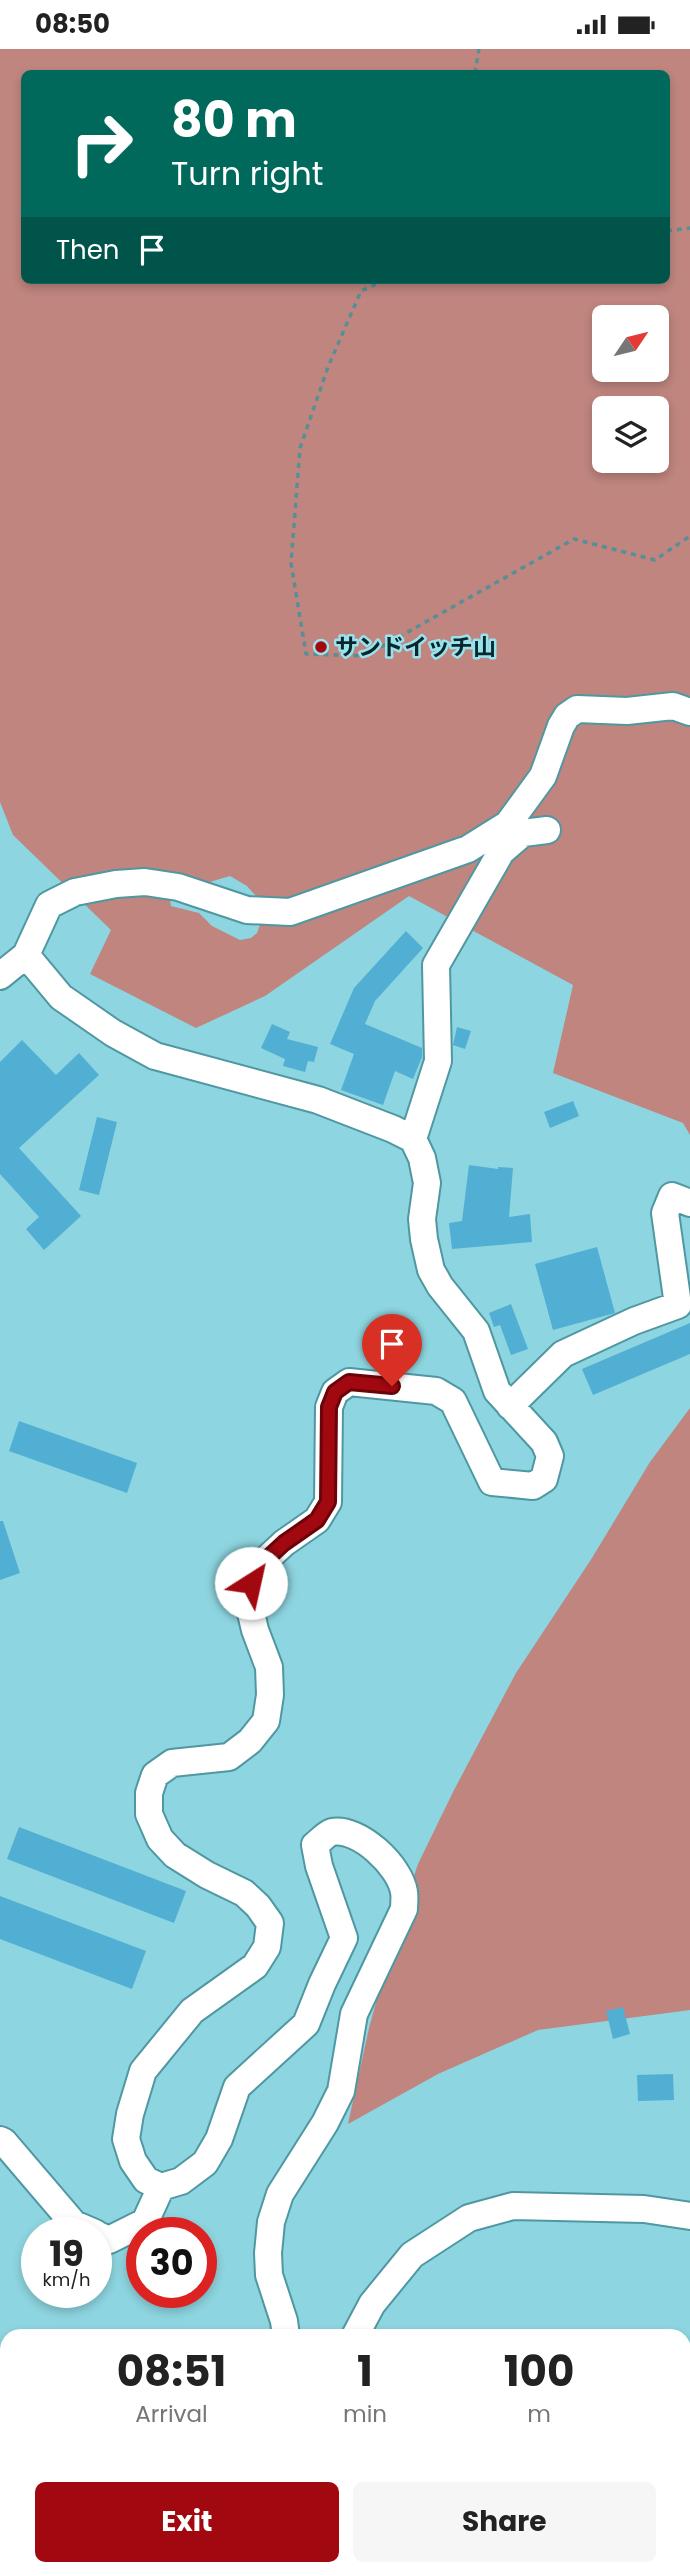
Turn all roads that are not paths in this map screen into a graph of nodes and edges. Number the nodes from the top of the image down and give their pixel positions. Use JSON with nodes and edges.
{"nodes":[{"id":1,"x":690,"y":712,"type":"edge"},
{"id":2,"x":547,"y":830,"type":"dead end"},
{"id":3,"x":26,"y":955,"type":"junction"},
{"id":4,"x":0,"y":976,"type":"edge"},
{"id":5,"x":413,"y":1139,"type":"junction"},
{"id":6,"x":690,"y":1203,"type":"edge"},
{"id":7,"x":510,"y":1406,"type":"junction"},
{"id":8,"x":0,"y":2140,"type":"edge"},
{"id":9,"x":161,"y":2187,"type":"junction"},
{"id":10,"x":690,"y":2216,"type":"edge"},
{"id":11,"x":68,"y":2217,"type":"edge"},
{"id":12,"x":112,"y":2238,"type":"edge"},
{"id":13,"x":285,"y":2329,"type":"edge"},
{"id":14,"x":359,"y":2329,"type":"edge"}],
"edges":[{"from":1,"to":3,"type":"street"},
{"from":2,"to":5,"type":"street"},
{"from":3,"to":4,"type":"street"},
{"from":3,"to":5,"type":"street"},
{"from":5,"to":7,"type":"street"},
{"from":6,"to":7,"type":"street"},
{"from":7,"to":9,"type":"street"},
{"from":8,"to":11,"type":"street"},
{"from":9,"to":12,"type":"street"},
{"from":9,"to":13,"type":"street"},
{"from":10,"to":14,"type":"street"}]}
